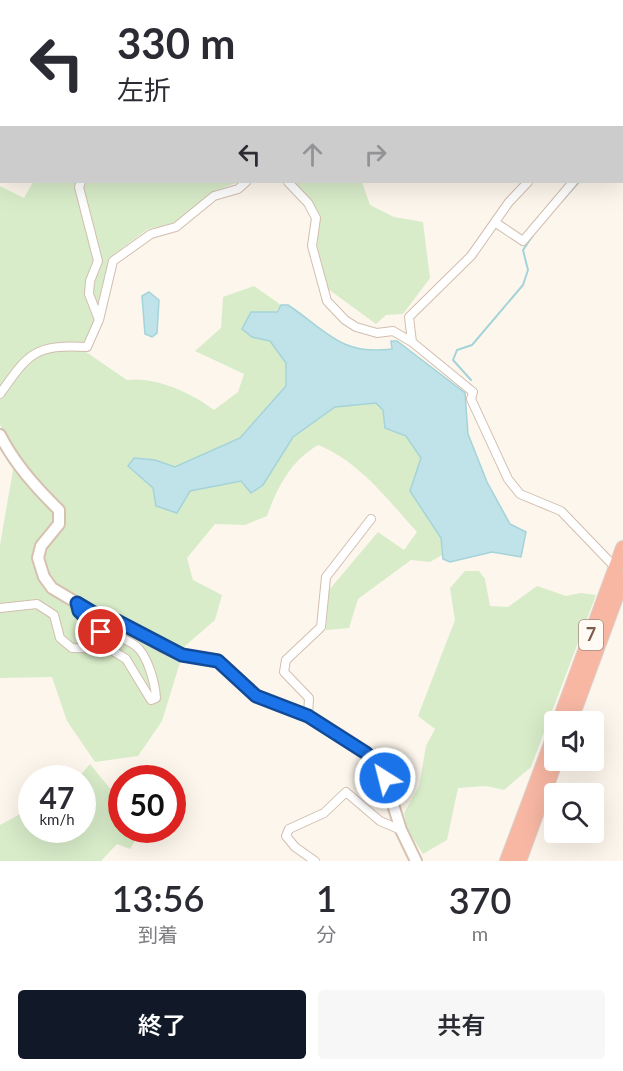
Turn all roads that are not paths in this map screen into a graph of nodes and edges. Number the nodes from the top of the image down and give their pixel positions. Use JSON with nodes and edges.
{"nodes":[{"id":1,"x":81,"y":183,"type":"edge"},
{"id":2,"x":245,"y":183,"type":"edge"},
{"id":3,"x":289,"y":183,"type":"edge"},
{"id":4,"x":527,"y":183,"type":"edge"},
{"id":5,"x":572,"y":183,"type":"edge"},
{"id":6,"x":496,"y":223,"type":"junction"},
{"id":7,"x":99,"y":320,"type":"junction"},
{"id":8,"x":411,"y":342,"type":"junction"},
{"id":9,"x":0,"y":394,"type":"edge"},
{"id":10,"x":0,"y":435,"type":"edge"},
{"id":11,"x":371,"y":519,"type":"dead end"},
{"id":12,"x":623,"y":548,"type":"edge"},
{"id":13,"x":611,"y":563,"type":"dead end"},
{"id":14,"x":623,"y":578,"type":"edge"},
{"id":15,"x":77,"y":603,"type":"junction"},
{"id":16,"x":0,"y":608,"type":"edge"},
{"id":17,"x":563,"y":711,"type":"edge"},
{"id":18,"x":574,"y":711,"type":"edge"},
{"id":19,"x":308,"y":716,"type":"junction"},
{"id":20,"x":544,"y":762,"type":"edge"},
{"id":21,"x":551,"y":771,"type":"edge"},
{"id":22,"x":401,"y":830,"type":"junction"},
{"id":23,"x":315,"y":861,"type":"edge"},
{"id":24,"x":416,"y":861,"type":"edge"},
{"id":25,"x":507,"y":861,"type":"edge"},
{"id":26,"x":519,"y":861,"type":"edge"}],
"edges":[{"from":1,"to":7,"type":"street"},
{"from":2,"to":7,"type":"street"},
{"from":3,"to":8,"type":"street"},
{"from":4,"to":6,"type":"street"},
{"from":5,"to":6,"type":"street"},
{"from":6,"to":8,"type":"street"},
{"from":7,"to":9,"type":"street"},
{"from":8,"to":13,"type":"street"},
{"from":10,"to":15,"type":"main road"},
{"from":11,"to":19,"type":"street"},
{"from":12,"to":17,"type":"highway","number":"7"},
{"from":14,"to":18,"type":"highway","number":"7"},
{"from":15,"to":16,"type":"street"},
{"from":15,"to":19,"type":"main road"},
{"from":19,"to":22,"type":"main road"},
{"from":20,"to":25,"type":"highway"},
{"from":21,"to":26,"type":"highway"},
{"from":22,"to":23,"type":"street"},
{"from":22,"to":24,"type":"main road"}]}
